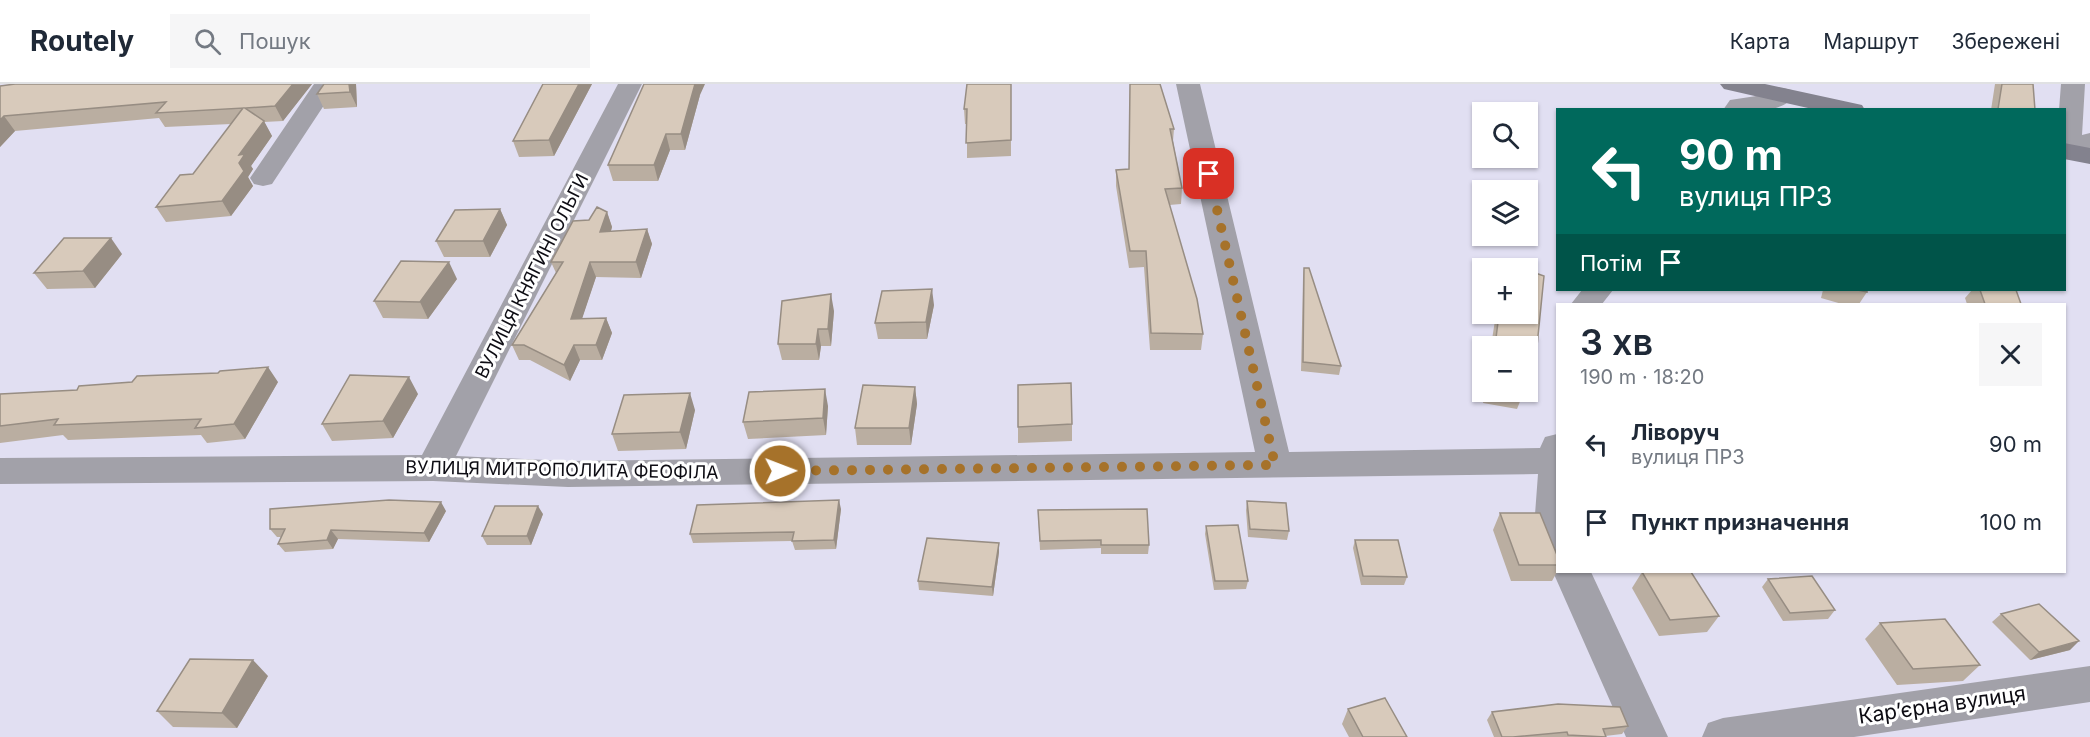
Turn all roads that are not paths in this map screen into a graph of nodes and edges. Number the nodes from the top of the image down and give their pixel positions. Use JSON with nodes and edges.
{"nodes":[{"id":1,"x":326,"y":84,"type":"edge"},
{"id":2,"x":630,"y":84,"type":"edge"},
{"id":3,"x":1188,"y":84,"type":"edge"},
{"id":4,"x":1732,"y":84,"type":"edge"},
{"id":5,"x":2073,"y":84,"type":"edge"},
{"id":6,"x":1783,"y":95,"type":"junction"},
{"id":7,"x":1737,"y":108,"type":"edge"},
{"id":8,"x":1844,"y":108,"type":"edge"},
{"id":9,"x":2078,"y":150,"type":"edge"},
{"id":10,"x":263,"y":178,"type":"dead end"},
{"id":11,"x":1597,"y":291,"type":"edge"},
{"id":12,"x":1587,"y":303,"type":"edge"},
{"id":13,"x":1556,"y":453,"type":"edge"},
{"id":14,"x":1275,"y":465,"type":"junction"},
{"id":15,"x":433,"y":468,"type":"junction"},
{"id":16,"x":0,"y":471,"type":"edge"},
{"id":17,"x":1556,"y":536,"type":"edge"},
{"id":18,"x":1572,"y":573,"type":"edge"},
{"id":19,"x":2090,"y":684,"type":"edge"},
{"id":20,"x":1647,"y":737,"type":"edge"},
{"id":21,"x":1723,"y":737,"type":"edge"}],
"edges":[{"from":1,"to":10,"type":"street"},
{"from":2,"to":15,"type":"street","name":"ВУЛИЦЯ КНЯГИНІ ОЛЬГИ"},
{"from":3,"to":14,"type":"street"},
{"from":4,"to":6,"type":"main road"},
{"from":5,"to":9,"type":"street"},
{"from":6,"to":7,"type":"street"},
{"from":6,"to":8,"type":"main road"},
{"from":11,"to":12,"type":"street"},
{"from":13,"to":14,"type":"street","name":"ВУЛИЦЯ МИТРОПОЛИТА ФЕОФІЛА"},
{"from":13,"to":17,"type":"street"},
{"from":14,"to":15,"type":"street","name":"ВУЛИЦЯ МИТРОПОЛИТА ФЕОФІЛА"},
{"from":15,"to":16,"type":"street","name":"ВУЛИЦЯ МИТРОПОЛИТА ФЕОФІЛА"},
{"from":18,"to":20,"type":"street"},
{"from":19,"to":21,"type":"street","name":"Карʼєрна вулиця"}]}
